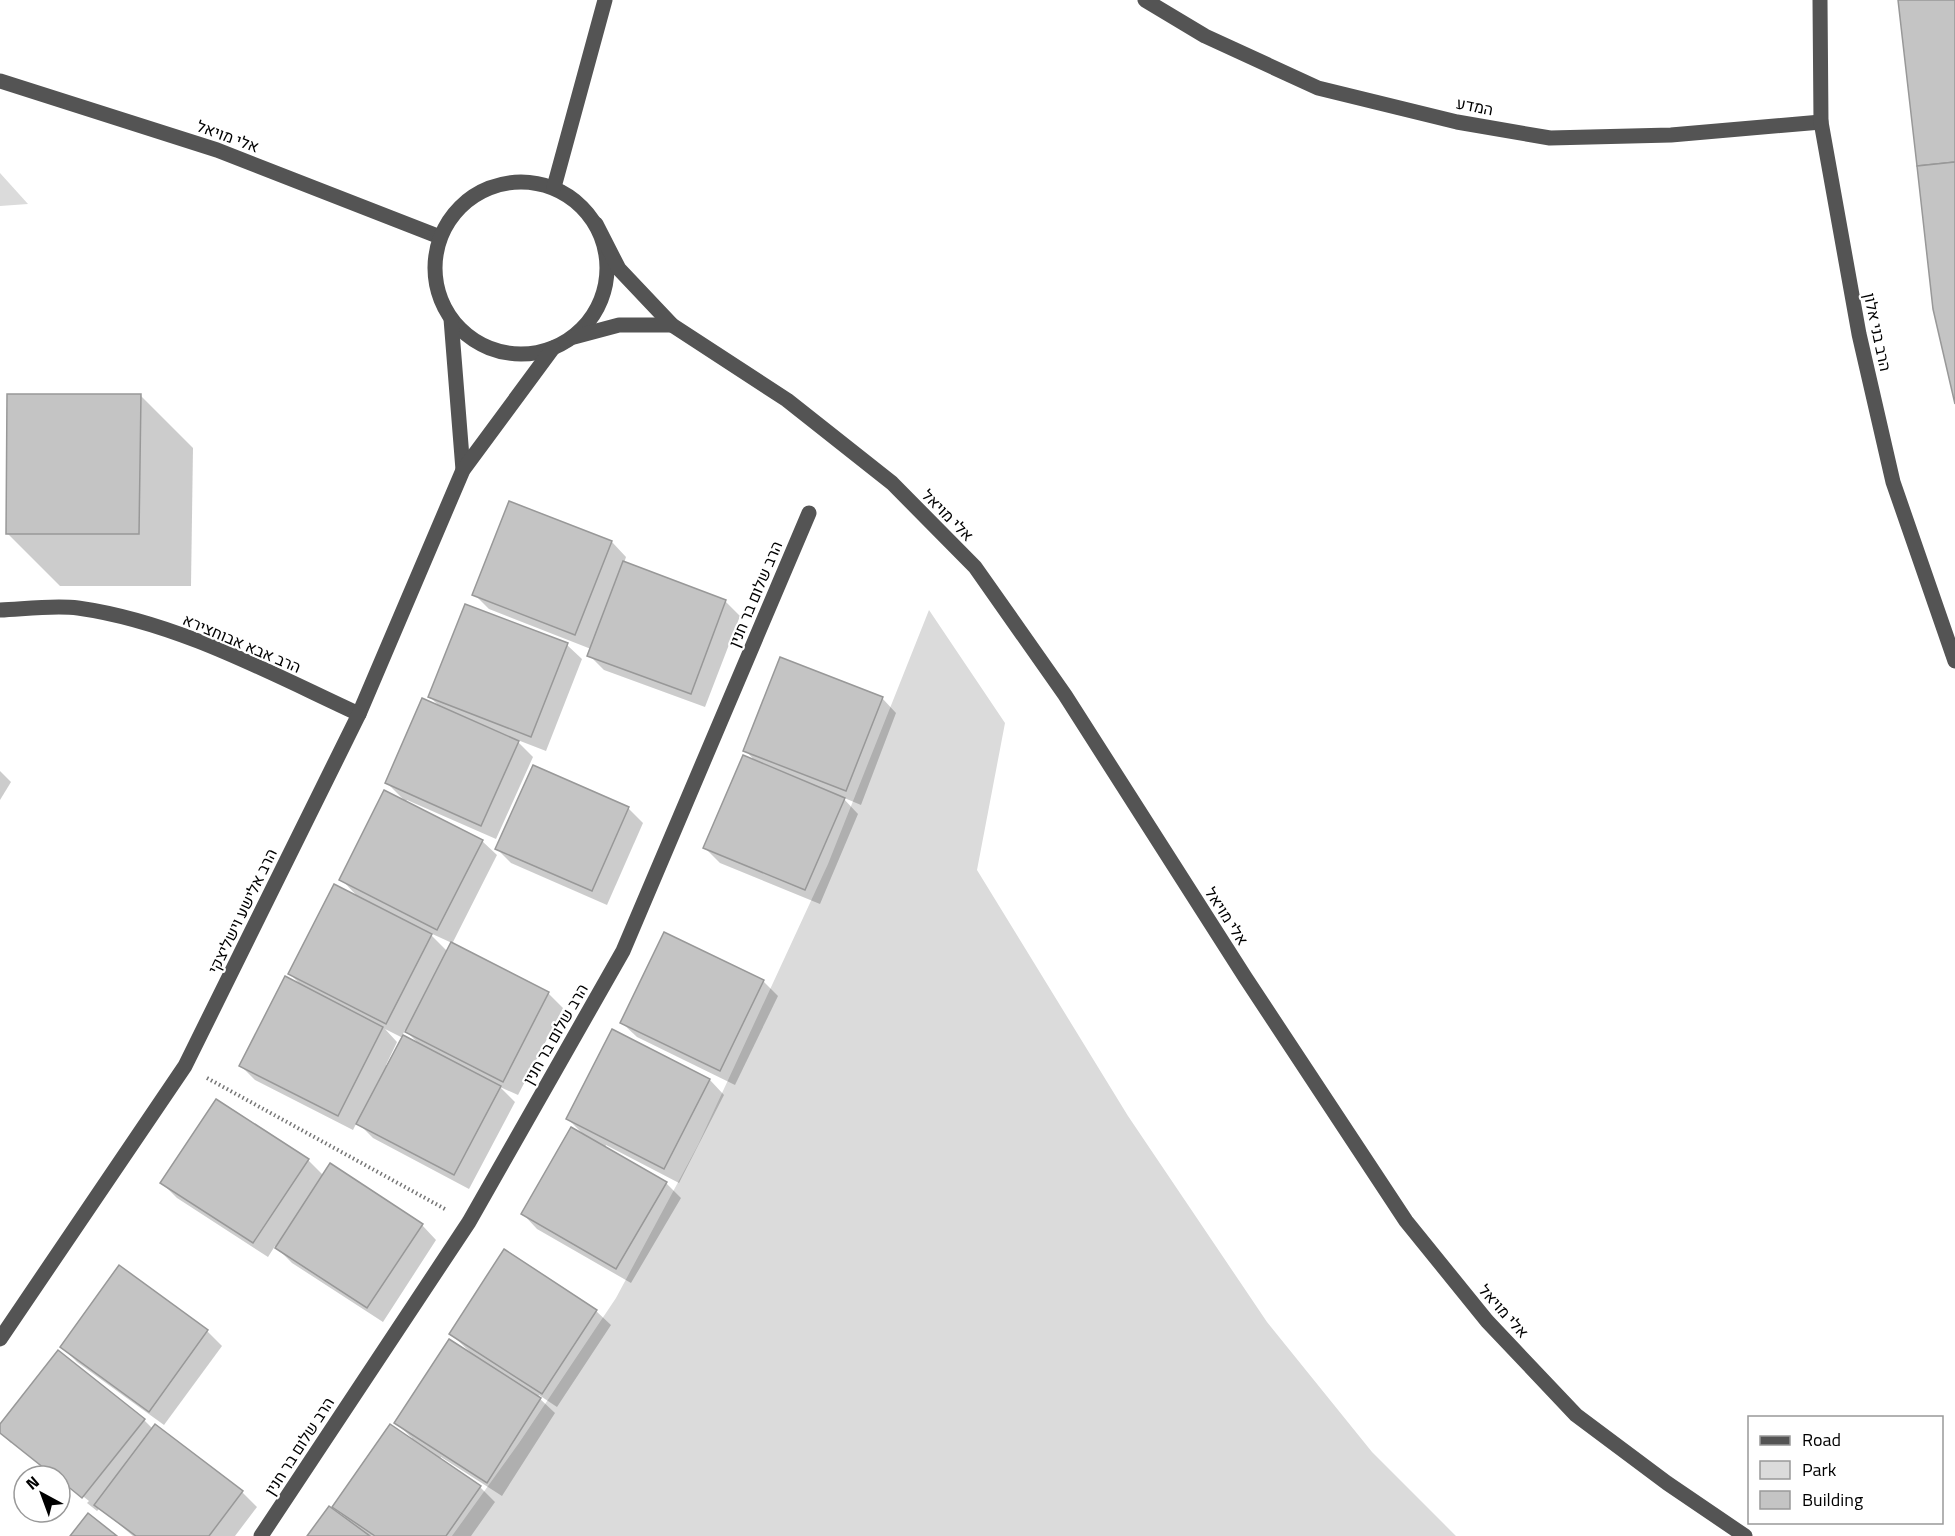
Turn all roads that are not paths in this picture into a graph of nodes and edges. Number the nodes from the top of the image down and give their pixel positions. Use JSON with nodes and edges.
{"nodes":[{"id":1,"x":605,"y":0,"type":"edge"},
{"id":2,"x":1145,"y":0,"type":"edge"},
{"id":3,"x":1820,"y":0,"type":"edge"},
{"id":4,"x":0,"y":81,"type":"edge"},
{"id":5,"x":1821,"y":122,"type":"junction"},
{"id":6,"x":554,"y":187,"type":"junction"},
{"id":7,"x":596,"y":224,"type":"junction"},
{"id":8,"x":440,"y":237,"type":"junction"},
{"id":9,"x":451,"y":319,"type":"junction"},
{"id":10,"x":672,"y":325,"type":"junction"},
{"id":11,"x":572,"y":338,"type":"junction"},
{"id":12,"x":553,"y":348,"type":"junction"},
{"id":13,"x":463,"y":470,"type":"junction"},
{"id":14,"x":809,"y":513,"type":"dead end"},
{"id":15,"x":0,"y":610,"type":"edge"},
{"id":16,"x":1955,"y":661,"type":"edge"},
{"id":17,"x":358,"y":714,"type":"junction"},
{"id":18,"x":0,"y":1339,"type":"edge"},
{"id":19,"x":261,"y":1536,"type":"edge"},
{"id":20,"x":1745,"y":1536,"type":"edge"}],
"edges":[{"from":1,"to":6,"type":"street"},
{"from":2,"to":5,"type":"street","name":"המדע"},
{"from":3,"to":5,"type":"street","name":"הרב בני אלון"},
{"from":4,"to":8,"type":"street","name":"אלי מויאל"},
{"from":5,"to":16,"type":"street","name":"הרב בני אלון"},
{"from":6,"to":7,"type":"street"},
{"from":6,"to":8,"type":"street"},
{"from":7,"to":10,"type":"street","name":"אלי מויאל"},
{"from":7,"to":11,"type":"street"},
{"from":8,"to":9,"type":"street"},
{"from":9,"to":12,"type":"street"},
{"from":9,"to":13,"type":"street","name":"הרב אלישע וישליצקי"},
{"from":10,"to":11,"type":"street"},
{"from":10,"to":20,"type":"street","name":"אלי מויאל"},
{"from":11,"to":12,"type":"street"},
{"from":12,"to":13,"type":"street","name":"הרב אלישע וישליצקי"},
{"from":13,"to":17,"type":"street","name":"הרב אלישע וישליצקי"},
{"from":14,"to":19,"type":"street","name":"הרב שלום בר חנין"},
{"from":15,"to":17,"type":"street","name":"הרב אבא אבוחצירא"},
{"from":17,"to":18,"type":"street","name":"הרב אלישע וישליצקי"}]}
